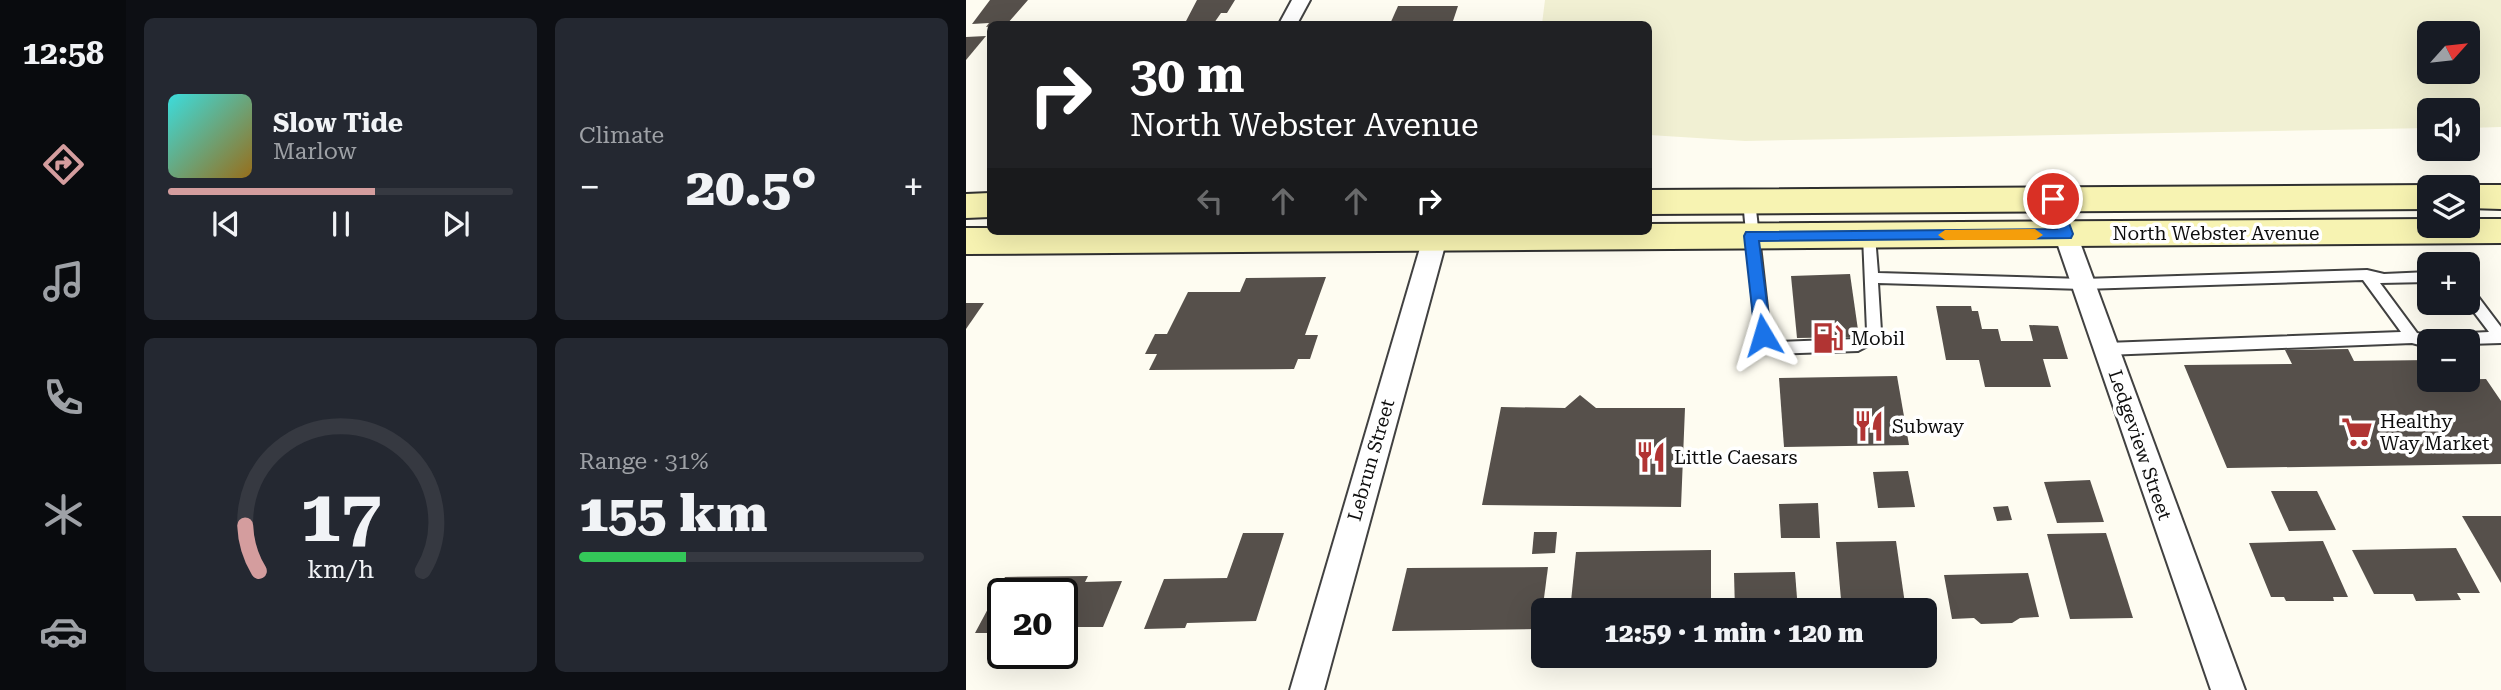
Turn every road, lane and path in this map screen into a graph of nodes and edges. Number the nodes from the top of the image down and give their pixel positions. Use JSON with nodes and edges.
{"nodes":[{"id":1,"x":1301,"y":0,"type":"edge"},
{"id":2,"x":1290,"y":21,"type":"edge"},
{"id":3,"x":2417,"y":197,"type":"edge"},
{"id":4,"x":2480,"y":197,"type":"edge"},
{"id":5,"x":2501,"y":197,"type":"edge"},
{"id":6,"x":2053,"y":199,"type":"junction"},
{"id":7,"x":1749,"y":201,"type":"junction"},
{"id":8,"x":1652,"y":202,"type":"edge"},
{"id":9,"x":987,"y":205,"type":"edge"},
{"id":10,"x":966,"y":206,"type":"edge"},
{"id":11,"x":2501,"y":232,"type":"edge"},
{"id":12,"x":2066,"y":234,"type":"junction"},
{"id":13,"x":1180,"y":235,"type":"edge"},
{"id":14,"x":1436,"y":235,"type":"edge"},
{"id":15,"x":1594,"y":235,"type":"edge"},
{"id":16,"x":1751,"y":236,"type":"junction"},
{"id":17,"x":1869,"y":236,"type":"junction"},
{"id":18,"x":966,"y":241,"type":"edge"},
{"id":19,"x":2367,"y":275,"type":"junction"},
{"id":20,"x":1873,"y":278,"type":"junction"},
{"id":21,"x":2417,"y":278,"type":"edge"},
{"id":22,"x":2083,"y":284,"type":"junction"},
{"id":23,"x":2480,"y":309,"type":"edge"},
{"id":24,"x":2412,"y":337,"type":"junction"},
{"id":25,"x":2501,"y":337,"type":"edge"},
{"id":26,"x":2106,"y":349,"type":"junction"},
{"id":27,"x":1307,"y":690,"type":"edge"},
{"id":28,"x":2228,"y":690,"type":"edge"}],
"edges":[{"from":1,"to":2,"type":"street"},
{"from":3,"to":6,"type":"main road","name":"North Webster Avenue"},
{"from":4,"to":5,"type":"main road"},
{"from":6,"to":7,"type":"main road","name":"North Webster Avenue"},
{"from":6,"to":12,"type":"street","name":"Ledgeview Street"},
{"from":7,"to":8,"type":"main road","name":"North Webster Avenue"},
{"from":7,"to":16,"type":"lane"},
{"from":9,"to":10,"type":"main road"},
{"from":11,"to":12,"type":"main road","name":"North Webster Avenue"},
{"from":12,"to":17,"type":"main road","name":"North Webster Avenue"},
{"from":12,"to":22,"type":"street","name":"Ledgeview Street"},
{"from":13,"to":18,"type":"main road","name":"North Webster Avenue"},
{"from":14,"to":27,"type":"street","name":"Lebrun Street"},
{"from":15,"to":16,"type":"main road","name":"North Webster Avenue"},
{"from":16,"to":17,"type":"main road","name":"North Webster Avenue"},
{"from":16,"to":20,"type":"lane"},
{"from":17,"to":20,"type":"lane"},
{"from":19,"to":21,"type":"lane"},
{"from":19,"to":22,"type":"lane"},
{"from":19,"to":24,"type":"lane"},
{"from":20,"to":22,"type":"lane"},
{"from":22,"to":26,"type":"street","name":"Ledgeview Street"},
{"from":23,"to":25,"type":"lane"},
{"from":24,"to":25,"type":"lane"},
{"from":24,"to":26,"type":"lane"},
{"from":26,"to":28,"type":"street","name":"Ledgeview Street"}]}
